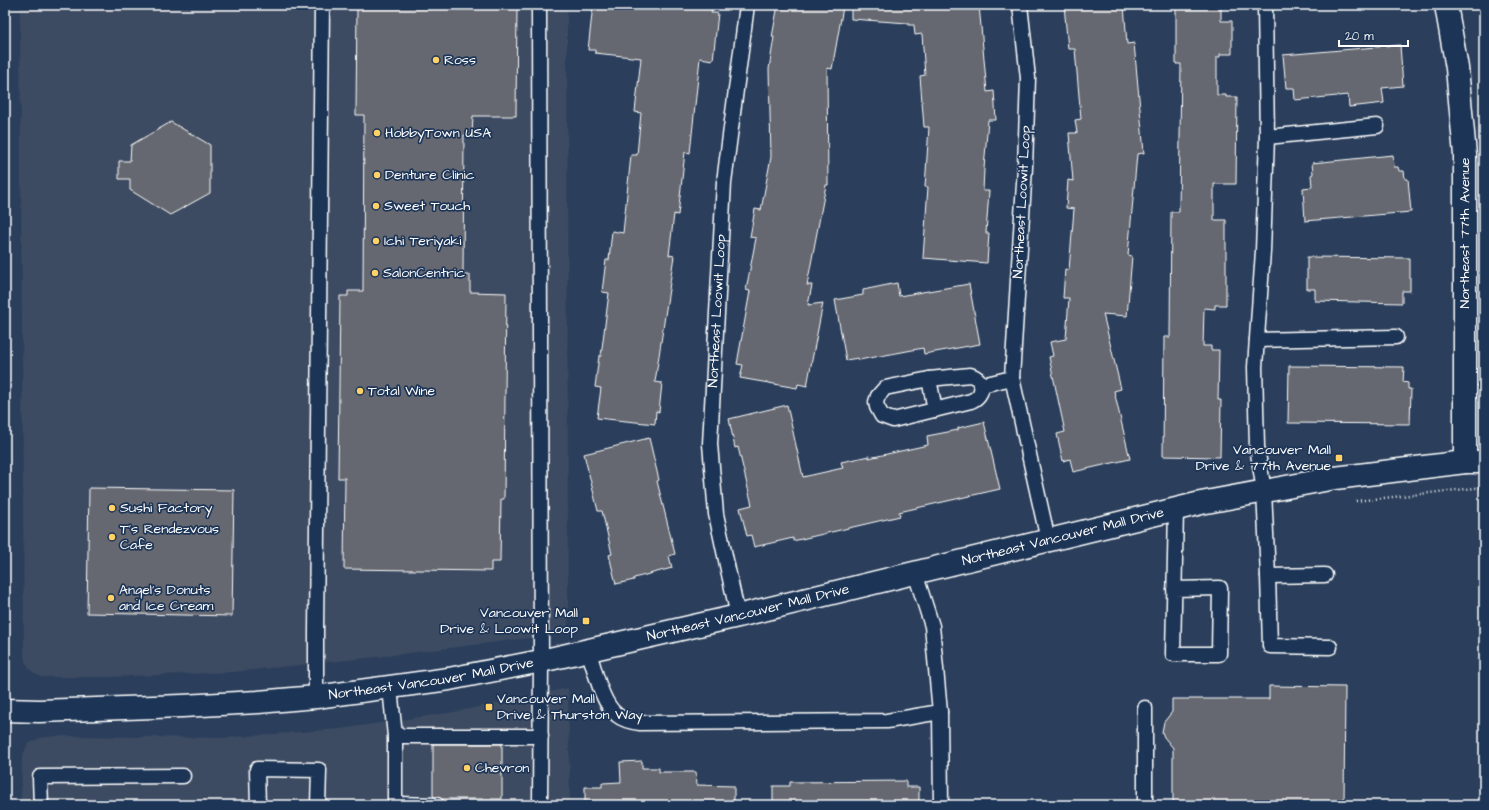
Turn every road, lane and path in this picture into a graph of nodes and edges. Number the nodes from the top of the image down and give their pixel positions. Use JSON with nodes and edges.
{"nodes":[{"id":1,"x":322,"y":5,"type":"edge"},
{"id":2,"x":539,"y":5,"type":"edge"},
{"id":3,"x":748,"y":5,"type":"edge"},
{"id":4,"x":1020,"y":5,"type":"edge"},
{"id":5,"x":1264,"y":5,"type":"edge"},
{"id":6,"x":1446,"y":5,"type":"edge"},
{"id":7,"x":1378,"y":126,"type":"dead end"},
{"id":8,"x":1267,"y":137,"type":"junction"},
{"id":9,"x":1396,"y":337,"type":"dead end"},
{"id":10,"x":1257,"y":340,"type":"junction"},
{"id":11,"x":1012,"y":378,"type":"junction"},
{"id":12,"x":929,"y":379,"type":"junction"},
{"id":13,"x":982,"y":385,"type":"junction"},
{"id":14,"x":935,"y":410,"type":"junction"},
{"id":15,"x":1474,"y":462,"type":"edge"},
{"id":16,"x":1484,"y":487,"type":"edge"},
{"id":17,"x":1264,"y":491,"type":"junction"},
{"id":18,"x":1356,"y":501,"type":"dead end"},
{"id":19,"x":1176,"y":509,"type":"junction"},
{"id":20,"x":1048,"y":540,"type":"junction"},
{"id":21,"x":914,"y":572,"type":"junction"},
{"id":22,"x":1325,"y":575,"type":"dead end"},
{"id":23,"x":1268,"y":576,"type":"junction"},
{"id":24,"x":1174,"y":589,"type":"junction"},
{"id":25,"x":738,"y":616,"type":"junction"},
{"id":26,"x":1330,"y":647,"type":"dead end"},
{"id":27,"x":588,"y":650,"type":"junction"},
{"id":28,"x":541,"y":661,"type":"junction"},
{"id":29,"x":390,"y":688,"type":"junction"},
{"id":30,"x":316,"y":697,"type":"junction"},
{"id":31,"x":1144,"y":708,"type":"dead end"},
{"id":32,"x":5,"y":710,"type":"edge"},
{"id":33,"x":940,"y":712,"type":"junction"},
{"id":34,"x":395,"y":736,"type":"junction"},
{"id":35,"x":541,"y":736,"type":"junction"},
{"id":36,"x":182,"y":776,"type":"dead end"},
{"id":37,"x":41,"y":805,"type":"edge"},
{"id":38,"x":258,"y":805,"type":"edge"},
{"id":39,"x":318,"y":805,"type":"edge"},
{"id":40,"x":393,"y":805,"type":"edge"},
{"id":41,"x":437,"y":805,"type":"edge"},
{"id":42,"x":540,"y":805,"type":"edge"},
{"id":43,"x":941,"y":805,"type":"edge"},
{"id":44,"x":1144,"y":805,"type":"edge"}],
"edges":[{"from":1,"to":30,"type":"lane"},
{"from":2,"to":28,"type":"lane"},
{"from":3,"to":25,"type":"lane","name":"Northeast Loowit Loop"},
{"from":4,"to":11,"type":"lane","name":"Northeast Loowit Loop"},
{"from":5,"to":8,"type":"lane"},
{"from":6,"to":15,"type":"main road","name":"Northeast 77th Avenue"},
{"from":7,"to":8,"type":"lane"},
{"from":8,"to":10,"type":"lane"},
{"from":9,"to":10,"type":"lane"},
{"from":10,"to":17,"type":"lane"},
{"from":11,"to":13,"type":"lane"},
{"from":11,"to":20,"type":"lane","name":"Northeast Loowit Loop"},
{"from":12,"to":13,"type":"lane"},
{"from":12,"to":14,"type":"lane"},
{"from":12,"to":14,"type":"lane"},
{"from":13,"to":14,"type":"lane"},
{"from":15,"to":17,"type":"main road","name":"Northeast Vancouver Mall Drive"},
{"from":16,"to":18,"type":"path"},
{"from":17,"to":19,"type":"main road","name":"Northeast Vancouver Mall Drive"},
{"from":17,"to":23,"type":"lane"},
{"from":19,"to":20,"type":"main road","name":"Northeast Vancouver Mall Drive"},
{"from":19,"to":24,"type":"lane"},
{"from":20,"to":21,"type":"main road","name":"Northeast Vancouver Mall Drive"},
{"from":21,"to":25,"type":"main road","name":"Northeast Vancouver Mall Drive"},
{"from":21,"to":33,"type":"lane"},
{"from":22,"to":23,"type":"lane"},
{"from":23,"to":26,"type":"lane"},
{"from":24,"to":24,"type":"lane"},
{"from":25,"to":27,"type":"main road","name":"Northeast Vancouver Mall Drive"},
{"from":27,"to":28,"type":"main road","name":"Northeast Vancouver Mall Drive"},
{"from":27,"to":33,"type":"lane"},
{"from":28,"to":29,"type":"main road","name":"Northeast Vancouver Mall Drive"},
{"from":28,"to":35,"type":"lane"},
{"from":29,"to":30,"type":"main road","name":"Northeast Vancouver Mall Drive"},
{"from":29,"to":34,"type":"lane"},
{"from":30,"to":32,"type":"main road","name":"Northeast Vancouver Mall Drive"},
{"from":31,"to":44,"type":"lane"},
{"from":33,"to":43,"type":"lane"},
{"from":34,"to":35,"type":"lane"},
{"from":34,"to":40,"type":"lane"},
{"from":35,"to":42,"type":"lane"},
{"from":36,"to":37,"type":"lane"},
{"from":38,"to":39,"type":"lane"},
{"from":40,"to":41,"type":"lane"}]}
